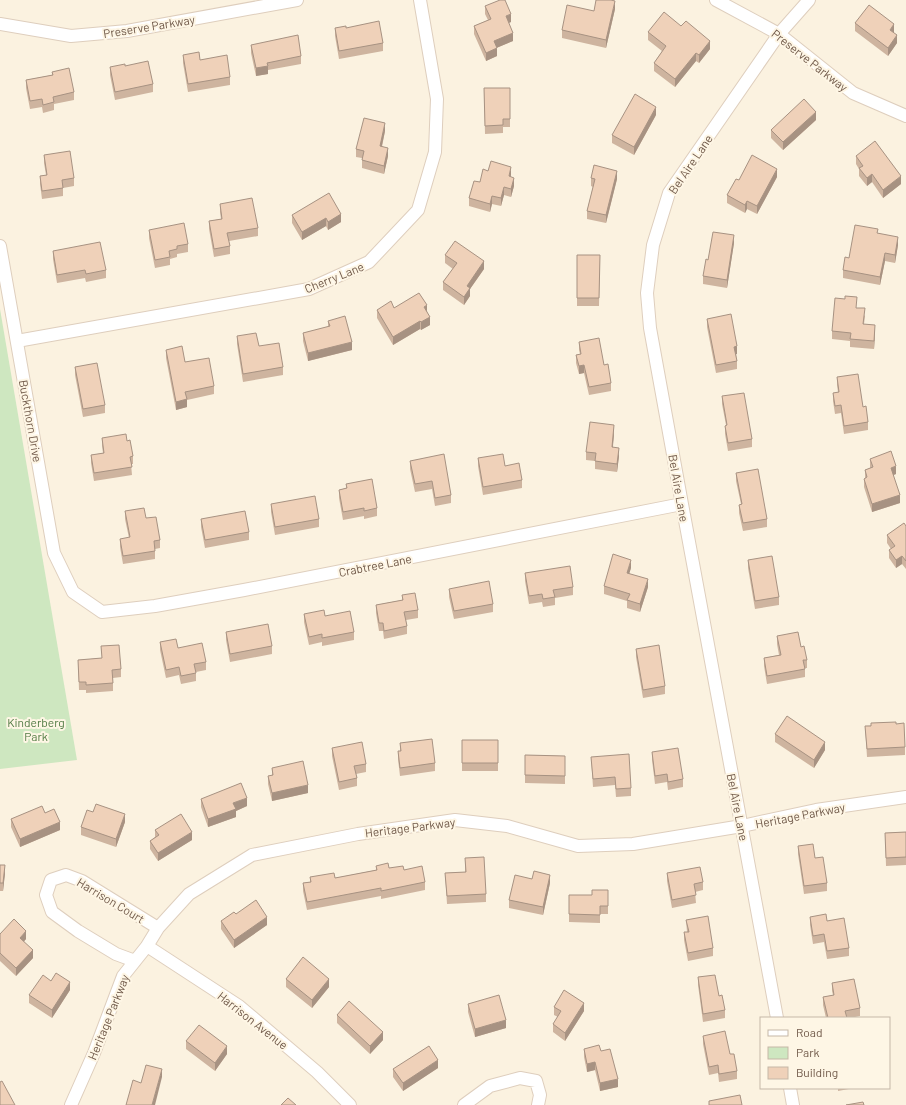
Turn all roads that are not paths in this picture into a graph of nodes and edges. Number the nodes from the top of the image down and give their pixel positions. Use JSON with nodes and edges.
{"nodes":[{"id":1,"x":297,"y":0,"type":"edge"},
{"id":2,"x":420,"y":0,"type":"edge"},
{"id":3,"x":716,"y":0,"type":"edge"},
{"id":4,"x":809,"y":0,"type":"edge"},
{"id":5,"x":0,"y":24,"type":"edge"},
{"id":6,"x":780,"y":34,"type":"junction"},
{"id":7,"x":906,"y":116,"type":"edge"},
{"id":8,"x":0,"y":246,"type":"edge"},
{"id":9,"x":17,"y":341,"type":"junction"},
{"id":10,"x":682,"y":504,"type":"junction"},
{"id":11,"x":73,"y":592,"type":"joint"},
{"id":12,"x":906,"y":797,"type":"edge"},
{"id":13,"x":742,"y":826,"type":"junction"},
{"id":14,"x":158,"y":928,"type":"junction"},
{"id":15,"x":148,"y":946,"type":"junction"},
{"id":16,"x":135,"y":961,"type":"junction"},
{"id":17,"x":777,"y":1017,"type":"edge"},
{"id":18,"x":790,"y":1089,"type":"edge"},
{"id":19,"x":71,"y":1105,"type":"edge"},
{"id":20,"x":350,"y":1105,"type":"edge"},
{"id":21,"x":465,"y":1105,"type":"edge"},
{"id":22,"x":538,"y":1105,"type":"edge"},
{"id":23,"x":793,"y":1105,"type":"edge"}],
"edges":[{"from":1,"to":5,"type":"street","name":"Preserve Parkway"},
{"from":2,"to":9,"type":"street","name":"Cherry Lane"},
{"from":3,"to":6,"type":"street","name":"Preserve Parkway"},
{"from":4,"to":6,"type":"street","name":"Bel Aire Lane"},
{"from":6,"to":7,"type":"street","name":"Preserve Parkway"},
{"from":6,"to":10,"type":"street","name":"Bel Aire Lane"},
{"from":8,"to":9,"type":"street","name":"Buckthorn Drive"},
{"from":9,"to":11,"type":"street","name":"Buckthorn Drive"},
{"from":10,"to":11,"type":"street","name":"Crabtree Lane"},
{"from":10,"to":13,"type":"street","name":"Bel Aire Lane"},
{"from":12,"to":13,"type":"street","name":"Heritage Parkway"},
{"from":13,"to":14,"type":"street","name":"Heritage Parkway"},
{"from":13,"to":17,"type":"street","name":"Bel Aire Lane"},
{"from":14,"to":15,"type":"street","name":"Heritage Parkway"},
{"from":14,"to":16,"type":"street","name":"Harrison Court"},
{"from":15,"to":16,"type":"street","name":"Heritage Parkway"},
{"from":15,"to":20,"type":"street","name":"Harrison Avenue"},
{"from":16,"to":19,"type":"street","name":"Heritage Parkway"},
{"from":18,"to":23,"type":"street"},
{"from":21,"to":22,"type":"street"}]}
